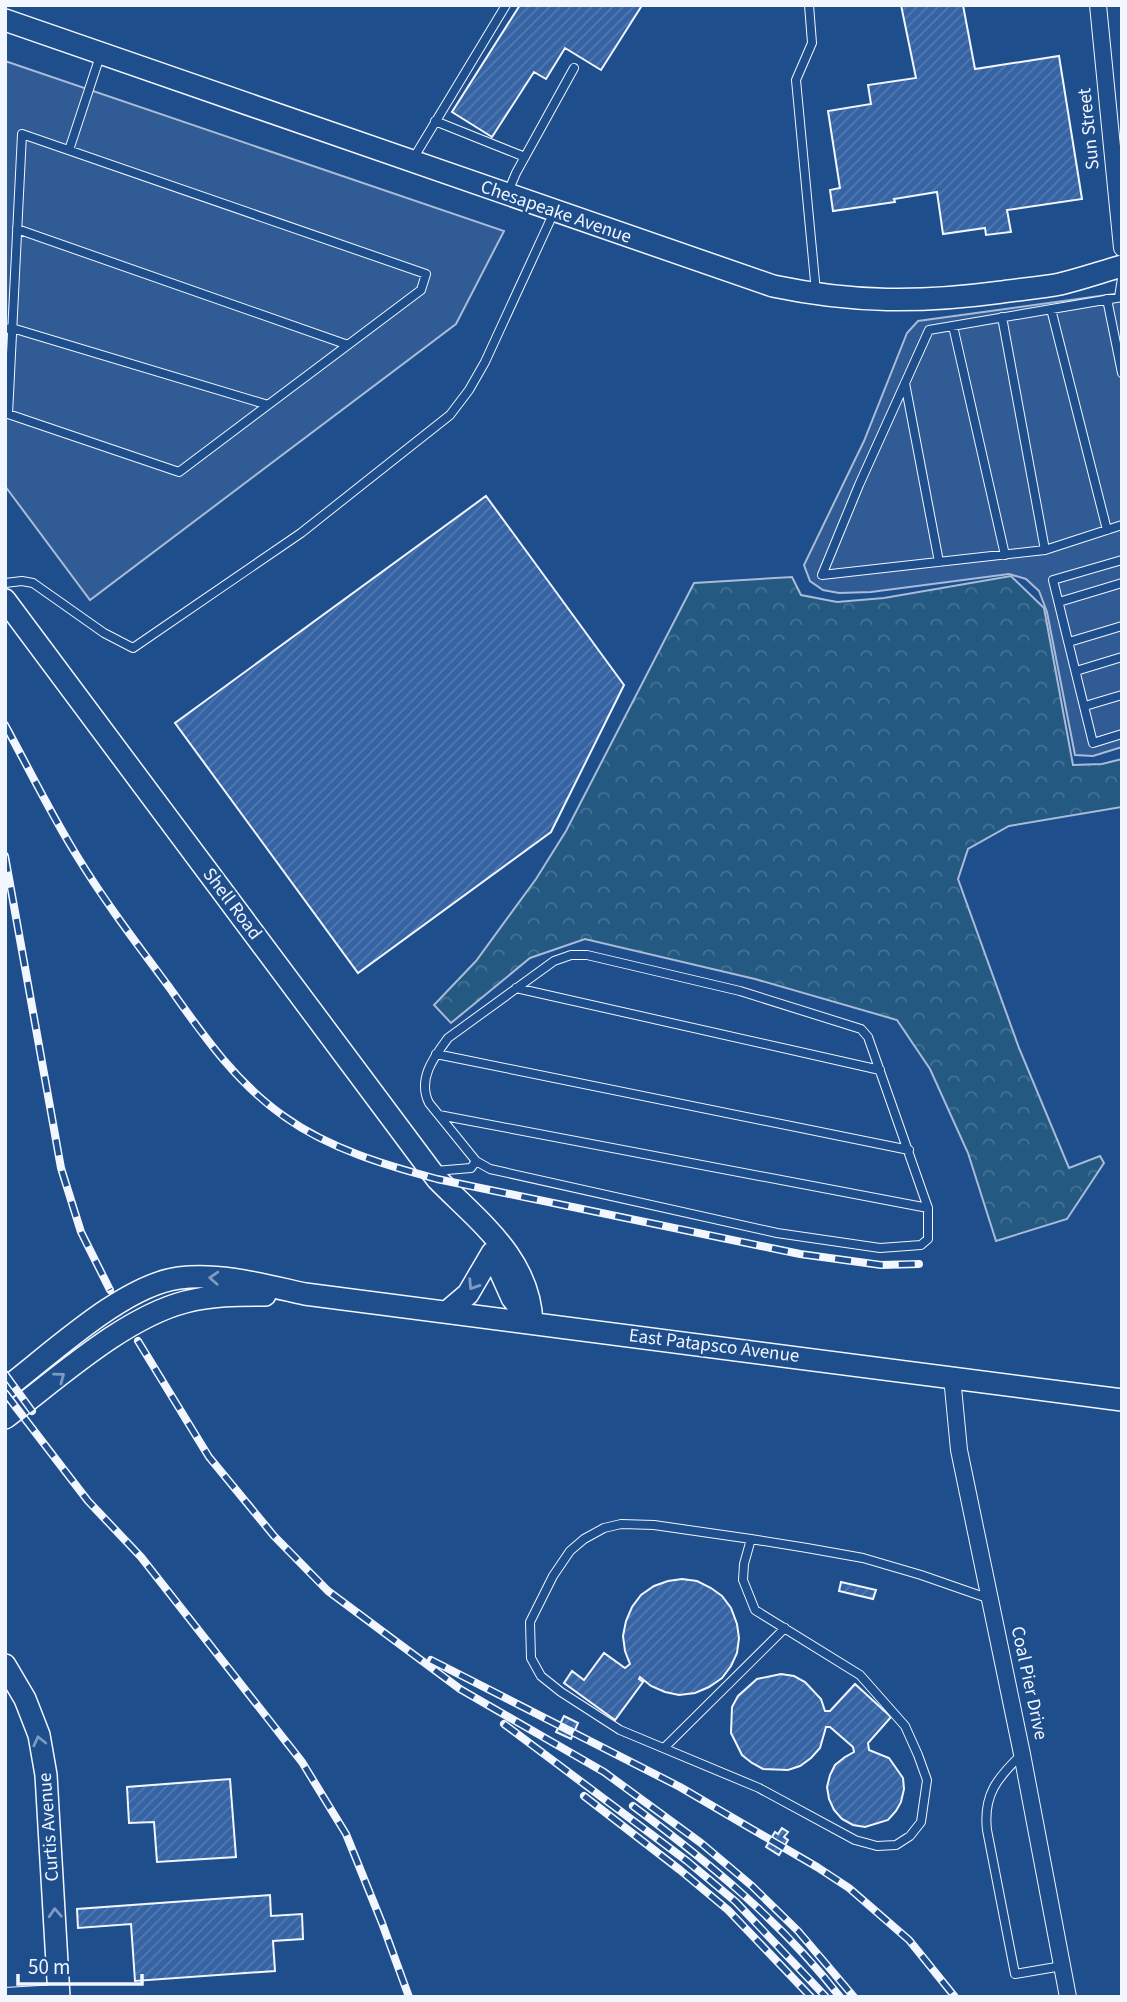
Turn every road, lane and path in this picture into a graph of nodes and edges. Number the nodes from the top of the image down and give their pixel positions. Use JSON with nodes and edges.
{"nodes":[{"id":1,"x":506,"y":5,"type":"edge"},
{"id":2,"x":810,"y":5,"type":"edge"},
{"id":3,"x":1098,"y":5,"type":"edge"},
{"id":4,"x":5,"y":20,"type":"edge"},
{"id":5,"x":101,"y":53,"type":"junction"},
{"id":6,"x":574,"y":68,"type":"dead end"},
{"id":7,"x":435,"y":121,"type":"junction"},
{"id":8,"x":69,"y":150,"type":"junction"},
{"id":9,"x":525,"y":157,"type":"junction"},
{"id":10,"x":411,"y":162,"type":"junction"},
{"id":11,"x":507,"y":195,"type":"junction"},
{"id":12,"x":554,"y":212,"type":"junction"},
{"id":13,"x":17,"y":229,"type":"junction"},
{"id":14,"x":1122,"y":248,"type":"edge"},
{"id":15,"x":1122,"y":266,"type":"edge"},
{"id":16,"x":1122,"y":278,"type":"edge"},
{"id":17,"x":816,"y":295,"type":"junction"},
{"id":18,"x":1120,"y":297,"type":"edge"},
{"id":19,"x":1107,"y":299,"type":"junction"},
{"id":20,"x":1051,"y":309,"type":"junction"},
{"id":21,"x":1002,"y":317,"type":"junction"},
{"id":22,"x":953,"y":326,"type":"junction"},
{"id":23,"x":9,"y":328,"type":"edge"},
{"id":24,"x":348,"y":345,"type":"junction"},
{"id":25,"x":1122,"y":373,"type":"edge"},
{"id":26,"x":905,"y":383,"type":"junction"},
{"id":27,"x":268,"y":405,"type":"junction"},
{"id":28,"x":1122,"y":526,"type":"edge"},
{"id":29,"x":1107,"y":530,"type":"junction"},
{"id":30,"x":1045,"y":550,"type":"junction"},
{"id":31,"x":1005,"y":555,"type":"junction"},
{"id":32,"x":1122,"y":560,"type":"edge"},
{"id":33,"x":939,"y":562,"type":"junction"},
{"id":34,"x":5,"y":583,"type":"edge"},
{"id":35,"x":1122,"y":583,"type":"edge"},
{"id":36,"x":5,"y":600,"type":"edge"},
{"id":37,"x":1059,"y":602,"type":"junction"},
{"id":38,"x":1122,"y":626,"type":"edge"},
{"id":39,"x":1069,"y":642,"type":"junction"},
{"id":40,"x":1122,"y":657,"type":"edge"},
{"id":41,"x":1076,"y":671,"type":"junction"},
{"id":42,"x":1122,"y":695,"type":"edge"},
{"id":43,"x":1084,"y":706,"type":"junction"},
{"id":44,"x":1122,"y":734,"type":"edge"},
{"id":45,"x":516,"y":988,"type":"junction"},
{"id":46,"x":436,"y":1054,"type":"junction"},
{"id":47,"x":880,"y":1070,"type":"junction"},
{"id":48,"x":439,"y":1115,"type":"junction"},
{"id":49,"x":909,"y":1150,"type":"junction"},
{"id":50,"x":476,"y":1161,"type":"junction"},
{"id":51,"x":432,"y":1171,"type":"junction"},
{"id":52,"x":463,"y":1205,"type":"junction"},
{"id":53,"x":928,"y":1208,"type":"junction"},
{"id":54,"x":492,"y":1253,"type":"junction"},
{"id":55,"x":305,"y":1294,"type":"junction"},
{"id":56,"x":448,"y":1311,"type":"junction"},
{"id":57,"x":526,"y":1322,"type":"junction"},
{"id":58,"x":952,"y":1377,"type":"junction"},
{"id":59,"x":5,"y":1389,"type":"edge"},
{"id":60,"x":1122,"y":1400,"type":"edge"},
{"id":61,"x":5,"y":1418,"type":"edge"},
{"id":62,"x":751,"y":1539,"type":"junction"},
{"id":63,"x":990,"y":1600,"type":"junction"},
{"id":64,"x":785,"y":1628,"type":"junction"},
{"id":65,"x":5,"y":1665,"type":"edge"},
{"id":66,"x":665,"y":1747,"type":"junction"},
{"id":67,"x":1022,"y":1754,"type":"junction"},
{"id":68,"x":1062,"y":1966,"type":"junction"},
{"id":69,"x":59,"y":1995,"type":"edge"},
{"id":70,"x":5,"y":1996,"type":"edge"},
{"id":71,"x":1068,"y":1997,"type":"edge"}],
"edges":[{"from":1,"to":7,"type":"lane"},
{"from":2,"to":17,"type":"lane"},
{"from":3,"to":14,"type":"street","name":"Sun Street"},
{"from":4,"to":5,"type":"main road","name":"Chesapeake Avenue"},
{"from":5,"to":8,"type":"lane"},
{"from":5,"to":10,"type":"main road","name":"Chesapeake Avenue"},
{"from":6,"to":9,"type":"lane"},
{"from":7,"to":9,"type":"lane"},
{"from":7,"to":10,"type":"lane"},
{"from":8,"to":13,"type":"lane"},
{"from":8,"to":24,"type":"lane"},
{"from":9,"to":11,"type":"lane"},
{"from":10,"to":11,"type":"main road","name":"Chesapeake Avenue"},
{"from":11,"to":12,"type":"main road","name":"Chesapeake Avenue"},
{"from":12,"to":17,"type":"main road","name":"Chesapeake Avenue"},
{"from":12,"to":34,"type":"lane"},
{"from":13,"to":23,"type":"lane"},
{"from":13,"to":24,"type":"lane"},
{"from":15,"to":17,"type":"main road","name":"Chesapeake Avenue"},
{"from":16,"to":18,"type":"lane"},
{"from":18,"to":19,"type":"lane"},
{"from":19,"to":20,"type":"lane"},
{"from":19,"to":25,"type":"lane"},
{"from":20,"to":21,"type":"lane"},
{"from":20,"to":29,"type":"lane"},
{"from":21,"to":22,"type":"lane"},
{"from":21,"to":30,"type":"lane"},
{"from":22,"to":26,"type":"lane"},
{"from":22,"to":31,"type":"lane"},
{"from":23,"to":27,"type":"lane"},
{"from":23,"to":27,"type":"lane"},
{"from":24,"to":27,"type":"lane"},
{"from":26,"to":33,"type":"lane"},
{"from":26,"to":33,"type":"lane"},
{"from":28,"to":29,"type":"lane"},
{"from":29,"to":30,"type":"lane"},
{"from":30,"to":31,"type":"lane"},
{"from":31,"to":33,"type":"lane"},
{"from":32,"to":37,"type":"lane"},
{"from":35,"to":37,"type":"lane"},
{"from":36,"to":51,"type":"main road","name":"Shell Road"},
{"from":37,"to":39,"type":"lane"},
{"from":38,"to":39,"type":"lane"},
{"from":39,"to":41,"type":"lane"},
{"from":40,"to":41,"type":"lane"},
{"from":41,"to":43,"type":"lane"},
{"from":42,"to":43,"type":"lane"},
{"from":43,"to":44,"type":"lane"},
{"from":45,"to":46,"type":"lane"},
{"from":45,"to":47,"type":"lane"},
{"from":45,"to":47,"type":"lane"},
{"from":46,"to":48,"type":"lane"},
{"from":46,"to":49,"type":"lane"},
{"from":47,"to":49,"type":"lane"},
{"from":48,"to":50,"type":"lane"},
{"from":48,"to":53,"type":"lane"},
{"from":49,"to":53,"type":"lane"},
{"from":50,"to":51,"type":"lane"},
{"from":50,"to":53,"type":"lane"},
{"from":51,"to":52,"type":"main road","name":"Shell Road"},
{"from":52,"to":54,"type":"main road","name":"Shell Road"},
{"from":52,"to":57,"type":"main road","name":"Shell Road"},
{"from":54,"to":56,"type":"main road","one_way":true},
{"from":54,"to":57,"type":"main road","name":"Shell Road"},
{"from":55,"to":56,"type":"main road","name":"East Patapsco Avenue"},
{"from":55,"to":59,"type":"main road","name":"East Patapsco Avenue","one_way":true},
{"from":61,"to":55,"type":"main road","name":"East Patapsco Avenue","one_way":true},
{"from":56,"to":57,"type":"main road","name":"East Patapsco Avenue"},
{"from":57,"to":58,"type":"main road","name":"East Patapsco Avenue"},
{"from":58,"to":60,"type":"main road","name":"East Patapsco Avenue"},
{"from":58,"to":63,"type":"street","name":"Coal Pier Drive"},
{"from":62,"to":63,"type":"lane"},
{"from":62,"to":64,"type":"lane"},
{"from":62,"to":66,"type":"lane"},
{"from":63,"to":67,"type":"street","name":"Coal Pier Drive"},
{"from":64,"to":66,"type":"lane"},
{"from":64,"to":66,"type":"lane"},
{"from":69,"to":65,"type":"main road","name":"Curtis Avenue","one_way":true},
{"from":67,"to":68,"type":"street","name":"Coal Pier Drive"},
{"from":67,"to":68,"type":"lane"},
{"from":68,"to":71,"type":"street","name":"Coal Pier Drive"},
{"from":69,"to":70,"type":"street"}]}
